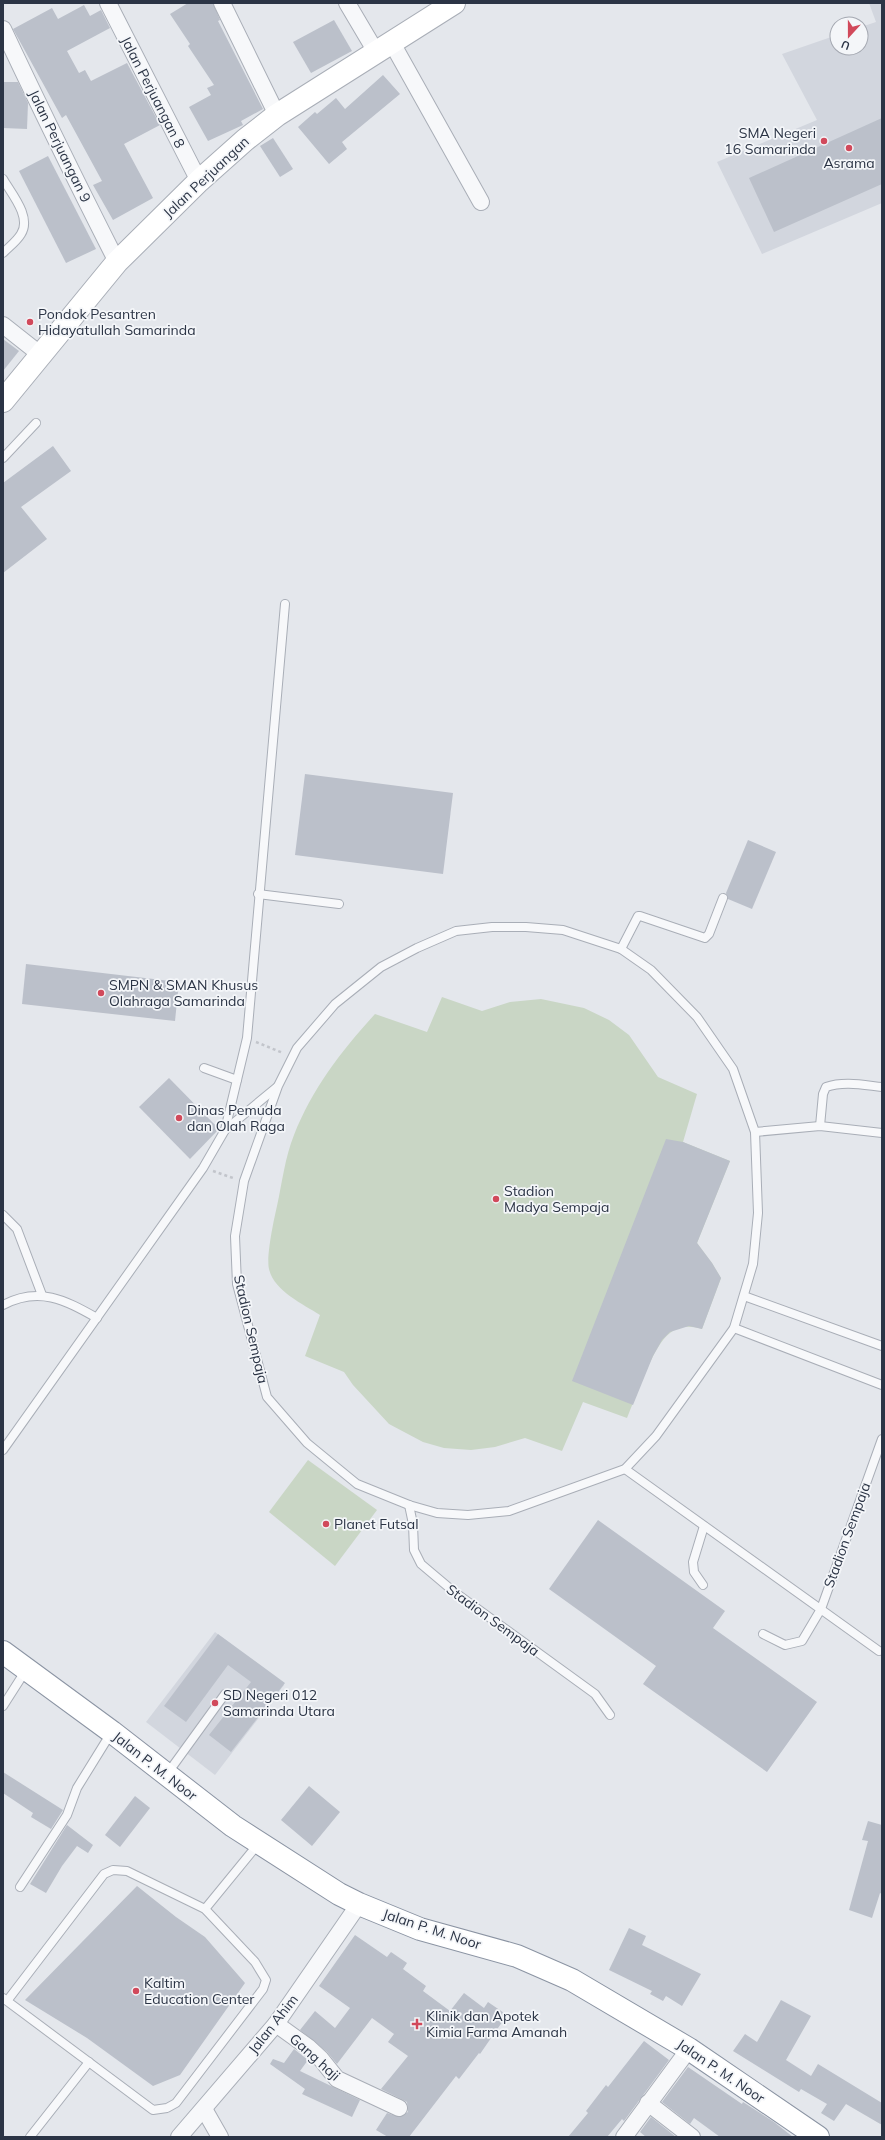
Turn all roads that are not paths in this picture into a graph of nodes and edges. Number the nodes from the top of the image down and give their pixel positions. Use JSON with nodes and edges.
{"nodes":[{"id":1,"x":108,"y":3,"type":"edge"},
{"id":2,"x":222,"y":3,"type":"edge"},
{"id":3,"x":347,"y":3,"type":"edge"},
{"id":4,"x":454,"y":3,"type":"edge"},
{"id":5,"x":4,"y":35,"type":"edge"},
{"id":6,"x":384,"y":47,"type":"junction"},
{"id":7,"x":277,"y":115,"type":"junction"},
{"id":8,"x":3,"y":179,"type":"edge"},
{"id":9,"x":199,"y":181,"type":"junction"},
{"id":10,"x":481,"y":202,"type":"dead end"},
{"id":11,"x":3,"y":252,"type":"edge"},
{"id":12,"x":117,"y":262,"type":"junction"},
{"id":13,"x":3,"y":325,"type":"edge"},
{"id":14,"x":41,"y":355,"type":"junction"},
{"id":15,"x":3,"y":401,"type":"edge"},
{"id":16,"x":36,"y":423,"type":"dead end"},
{"id":17,"x":3,"y":458,"type":"edge"},
{"id":18,"x":285,"y":604,"type":"dead end"},
{"id":19,"x":258,"y":894,"type":"junction"},
{"id":20,"x":722,"y":898,"type":"dead end"},
{"id":21,"x":339,"y":904,"type":"dead end"},
{"id":22,"x":620,"y":949,"type":"junction"},
{"id":23,"x":204,"y":1068,"type":"dead end"},
{"id":24,"x":237,"y":1080,"type":"junction"},
{"id":25,"x":278,"y":1086,"type":"junction"},
{"id":26,"x":882,"y":1087,"type":"edge"},
{"id":27,"x":820,"y":1126,"type":"junction"},
{"id":28,"x":225,"y":1130,"type":"junction"},
{"id":29,"x":754,"y":1132,"type":"junction"},
{"id":30,"x":882,"y":1133,"type":"edge"},
{"id":31,"x":3,"y":1215,"type":"edge"},
{"id":32,"x":42,"y":1294,"type":"junction"},
{"id":33,"x":744,"y":1296,"type":"junction"},
{"id":34,"x":3,"y":1305,"type":"edge"},
{"id":35,"x":97,"y":1318,"type":"junction"},
{"id":36,"x":734,"y":1328,"type":"junction"},
{"id":37,"x":882,"y":1346,"type":"edge"},
{"id":38,"x":882,"y":1385,"type":"edge"},
{"id":39,"x":882,"y":1439,"type":"edge"},
{"id":40,"x":3,"y":1450,"type":"edge"},
{"id":41,"x":625,"y":1469,"type":"junction"},
{"id":42,"x":409,"y":1505,"type":"junction"},
{"id":43,"x":704,"y":1526,"type":"junction"},
{"id":44,"x":703,"y":1586,"type":"dead end"},
{"id":45,"x":820,"y":1609,"type":"junction"},
{"id":46,"x":763,"y":1634,"type":"dead end"},
{"id":47,"x":879,"y":1651,"type":"dead end"},
{"id":48,"x":3,"y":1652,"type":"edge"},
{"id":49,"x":27,"y":1670,"type":"junction"},
{"id":50,"x":225,"y":1694,"type":"dead end"},
{"id":51,"x":3,"y":1706,"type":"edge"},
{"id":52,"x":610,"y":1716,"type":"dead end"},
{"id":53,"x":112,"y":1732,"type":"junction"},
{"id":54,"x":166,"y":1775,"type":"junction"},
{"id":55,"x":260,"y":1842,"type":"junction"},
{"id":56,"x":20,"y":1887,"type":"dead end"},
{"id":57,"x":359,"y":1904,"type":"junction"},
{"id":58,"x":205,"y":1909,"type":"junction"},
{"id":59,"x":5,"y":2000,"type":"edge"},
{"id":60,"x":276,"y":2024,"type":"junction"},
{"id":61,"x":689,"y":2049,"type":"junction"},
{"id":62,"x":89,"y":2062,"type":"junction"},
{"id":63,"x":648,"y":2103,"type":"junction"},
{"id":64,"x":399,"y":2108,"type":"dead end"},
{"id":65,"x":204,"y":2109,"type":"junction"},
{"id":66,"x":30,"y":2137,"type":"edge"},
{"id":67,"x":178,"y":2137,"type":"edge"},
{"id":68,"x":220,"y":2137,"type":"edge"},
{"id":69,"x":624,"y":2137,"type":"edge"},
{"id":70,"x":692,"y":2137,"type":"edge"},
{"id":71,"x":818,"y":2137,"type":"edge"}],
"edges":[{"from":1,"to":9,"type":"street","name":"Jalan Perjuangan 8"},
{"from":2,"to":7,"type":"street"},
{"from":3,"to":6,"type":"street"},
{"from":4,"to":6,"type":"main road","name":"Jalan Perjuangan"},
{"from":5,"to":12,"type":"street","name":"Jalan Perjuangan 9"},
{"from":6,"to":7,"type":"main road","name":"Jalan Perjuangan"},
{"from":6,"to":10,"type":"street"},
{"from":7,"to":9,"type":"main road","name":"Jalan Perjuangan"},
{"from":8,"to":11,"type":"lane"},
{"from":9,"to":12,"type":"main road","name":"Jalan Perjuangan"},
{"from":12,"to":14,"type":"main road","name":"Jalan Perjuangan"},
{"from":13,"to":14,"type":"street"},
{"from":14,"to":15,"type":"main road","name":"Jalan Perjuangan"},
{"from":16,"to":17,"type":"lane"},
{"from":18,"to":19,"type":"lane"},
{"from":19,"to":21,"type":"lane"},
{"from":19,"to":24,"type":"lane"},
{"from":20,"to":22,"type":"lane"},
{"from":22,"to":25,"type":"lane","name":"Stadion Sempaja"},
{"from":22,"to":29,"type":"lane","name":"Stadion Sempaja"},
{"from":23,"to":24,"type":"lane"},
{"from":24,"to":28,"type":"lane"},
{"from":25,"to":28,"type":"lane","name":"Stadion Sempaja"},
{"from":25,"to":42,"type":"lane","name":"Stadion Sempaja"},
{"from":26,"to":27,"type":"lane"},
{"from":27,"to":29,"type":"lane"},
{"from":27,"to":30,"type":"lane"},
{"from":28,"to":35,"type":"lane","name":"Stadion Sempaja"},
{"from":29,"to":33,"type":"lane","name":"Stadion Sempaja"},
{"from":31,"to":32,"type":"lane"},
{"from":32,"to":34,"type":"lane"},
{"from":32,"to":35,"type":"lane"},
{"from":33,"to":36,"type":"lane","name":"Stadion Sempaja"},
{"from":33,"to":37,"type":"lane"},
{"from":35,"to":40,"type":"lane","name":"Stadion Sempaja"},
{"from":36,"to":38,"type":"lane"},
{"from":36,"to":41,"type":"lane","name":"Stadion Sempaja"},
{"from":39,"to":45,"type":"lane","name":"Stadion Sempaja"},
{"from":41,"to":42,"type":"lane","name":"Stadion Sempaja"},
{"from":41,"to":43,"type":"lane","name":"Stadion Sempaja"},
{"from":42,"to":52,"type":"lane","name":"Stadion Sempaja"},
{"from":43,"to":44,"type":"lane"},
{"from":43,"to":45,"type":"lane","name":"Stadion Sempaja"},
{"from":45,"to":46,"type":"lane","name":"Stadion Sempaja"},
{"from":45,"to":47,"type":"lane","name":"Stadion Sempaja"},
{"from":48,"to":49,"type":"main road","name":"Jalan P. M. Noor"},
{"from":49,"to":51,"type":"lane"},
{"from":49,"to":53,"type":"main road","name":"Jalan P. M. Noor"},
{"from":50,"to":54,"type":"lane"},
{"from":53,"to":54,"type":"main road","name":"Jalan P. M. Noor"},
{"from":53,"to":56,"type":"lane"},
{"from":54,"to":55,"type":"main road","name":"Jalan P. M. Noor"},
{"from":55,"to":57,"type":"main road","name":"Jalan P. M. Noor"},
{"from":55,"to":58,"type":"lane"},
{"from":57,"to":60,"type":"street","name":"Jalan Ahim"},
{"from":57,"to":61,"type":"main road","name":"Jalan P. M. Noor"},
{"from":58,"to":59,"type":"lane"},
{"from":58,"to":62,"type":"lane"},
{"from":59,"to":62,"type":"lane"},
{"from":60,"to":64,"type":"street","name":"Gang haji"},
{"from":60,"to":65,"type":"street","name":"Jalan Ahim"},
{"from":61,"to":63,"type":"street"},
{"from":61,"to":71,"type":"main road","name":"Jalan P. M. Noor"},
{"from":62,"to":66,"type":"lane"},
{"from":63,"to":69,"type":"street"},
{"from":63,"to":70,"type":"street"},
{"from":65,"to":67,"type":"street","name":"Jalan Ahim"},
{"from":65,"to":68,"type":"street"}]}
